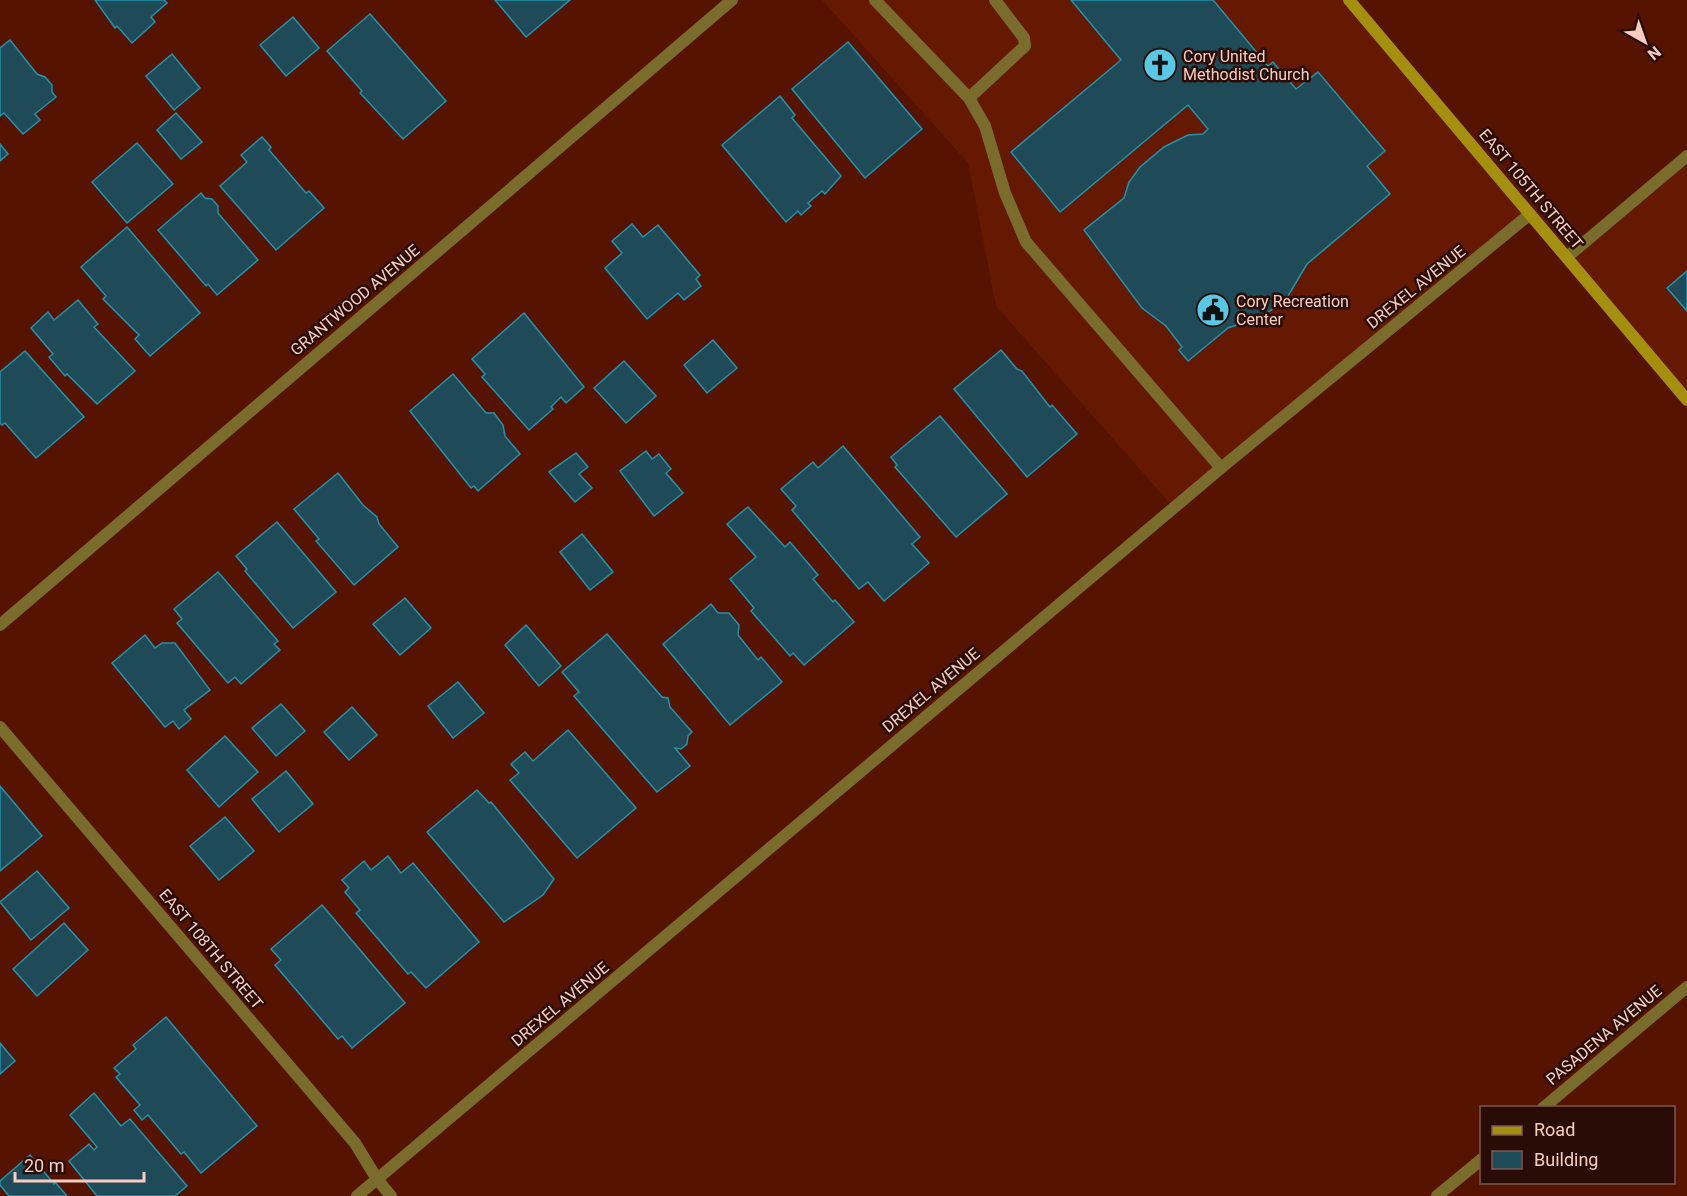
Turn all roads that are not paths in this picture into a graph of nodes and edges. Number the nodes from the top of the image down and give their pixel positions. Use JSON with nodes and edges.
{"nodes":[{"id":1,"x":732,"y":0,"type":"edge"},
{"id":2,"x":875,"y":0,"type":"edge"},
{"id":3,"x":995,"y":0,"type":"edge"},
{"id":4,"x":1349,"y":0,"type":"edge"},
{"id":5,"x":969,"y":98,"type":"junction"},
{"id":6,"x":1687,"y":156,"type":"edge"},
{"id":7,"x":1530,"y":214,"type":"junction"},
{"id":8,"x":1568,"y":257,"type":"junction"},
{"id":9,"x":1687,"y":400,"type":"edge"},
{"id":10,"x":1221,"y":468,"type":"junction"},
{"id":11,"x":0,"y":625,"type":"edge"},
{"id":12,"x":0,"y":727,"type":"edge"},
{"id":13,"x":1687,"y":987,"type":"edge"},
{"id":14,"x":1544,"y":1106,"type":"edge"},
{"id":15,"x":1480,"y":1161,"type":"edge"},
{"id":16,"x":377,"y":1179,"type":"junction"},
{"id":17,"x":357,"y":1196,"type":"edge"},
{"id":18,"x":391,"y":1196,"type":"edge"},
{"id":19,"x":1437,"y":1196,"type":"edge"}],
"edges":[{"from":1,"to":11,"type":"street","name":"GRANTWOOD AVENUE"},
{"from":2,"to":5,"type":"street"},
{"from":3,"to":5,"type":"street"},
{"from":4,"to":7,"type":"main road","name":"EAST 105TH STREET"},
{"from":5,"to":10,"type":"street"},
{"from":6,"to":8,"type":"street"},
{"from":7,"to":8,"type":"main road","name":"EAST 105TH STREET"},
{"from":7,"to":10,"type":"street","name":"DREXEL AVENUE"},
{"from":8,"to":9,"type":"main road","name":"EAST 105TH STREET"},
{"from":10,"to":16,"type":"street","name":"DREXEL AVENUE"},
{"from":12,"to":16,"type":"street","name":"EAST 108TH STREET"},
{"from":13,"to":14,"type":"street","name":"PASADENA AVENUE"},
{"from":15,"to":19,"type":"street"},
{"from":16,"to":17,"type":"street","name":"DREXEL AVENUE"},
{"from":16,"to":18,"type":"street","name":"EAST 108TH STREET"}]}
